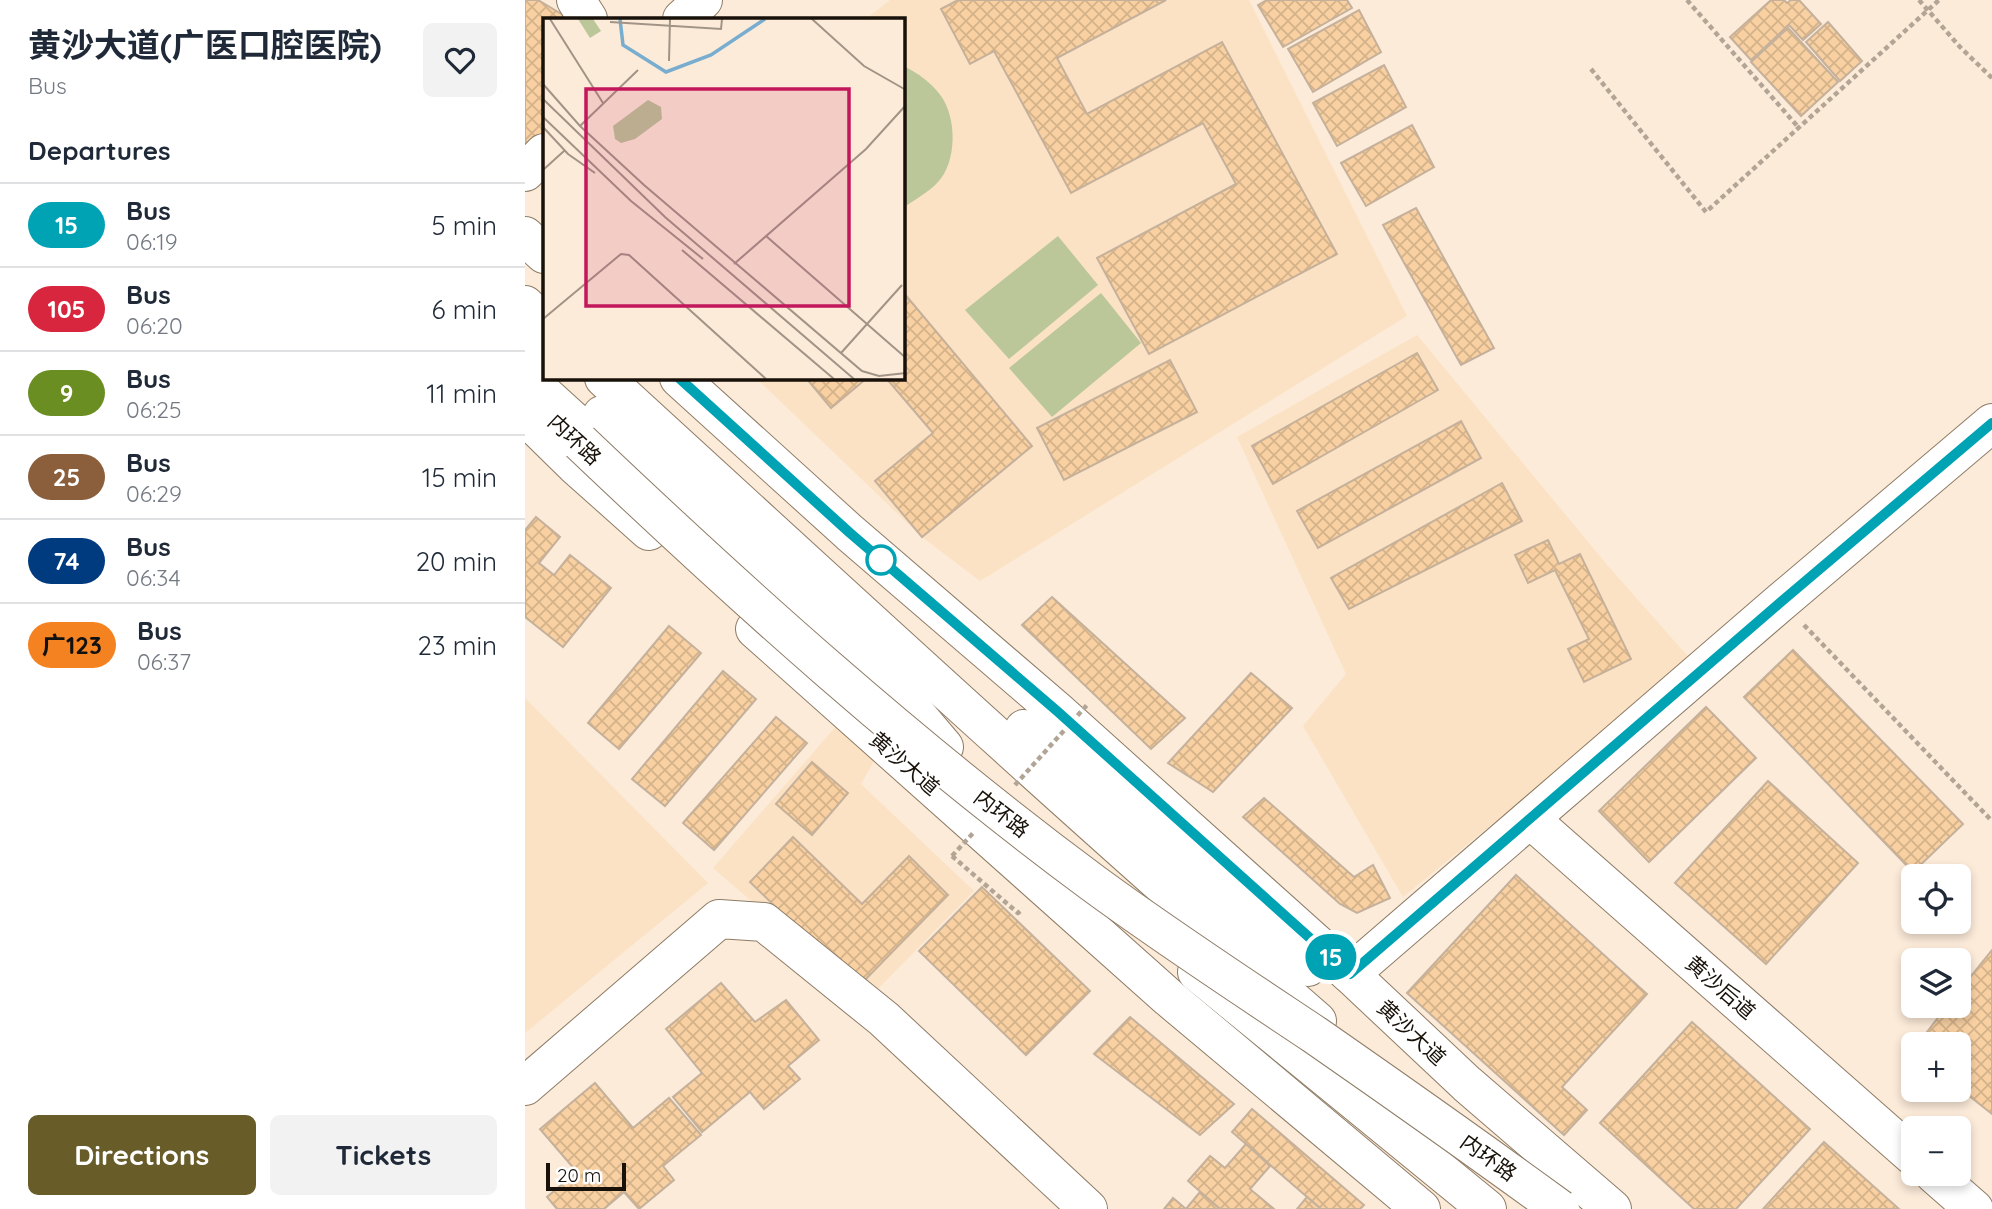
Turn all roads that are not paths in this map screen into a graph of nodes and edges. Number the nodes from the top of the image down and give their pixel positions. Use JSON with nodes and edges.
{"nodes":[{"id":1,"x":576,"y":0,"type":"edge"},
{"id":2,"x":703,"y":0,"type":"edge"},
{"id":3,"x":587,"y":18,"type":"edge"},
{"id":4,"x":683,"y":18,"type":"edge"},
{"id":5,"x":543,"y":154,"type":"edge"},
{"id":6,"x":525,"y":172,"type":"edge"},
{"id":7,"x":525,"y":236,"type":"edge"},
{"id":8,"x":543,"y":253,"type":"edge"},
{"id":9,"x":525,"y":305,"type":"edge"},
{"id":10,"x":543,"y":322,"type":"edge"},
{"id":11,"x":525,"y":342,"type":"edge"},
{"id":12,"x":543,"y":359,"type":"edge"},
{"id":13,"x":525,"y":377,"type":"edge"},
{"id":14,"x":566,"y":380,"type":"edge"},
{"id":15,"x":605,"y":380,"type":"edge"},
{"id":16,"x":681,"y":380,"type":"edge"},
{"id":17,"x":525,"y":393,"type":"edge"},
{"id":18,"x":525,"y":416,"type":"edge"},
{"id":19,"x":626,"y":418,"type":"junction"},
{"id":20,"x":1992,"y":423,"type":"edge"},
{"id":21,"x":830,"y":582,"type":"junction"},
{"id":22,"x":944,"y":747,"type":"junction"},
{"id":23,"x":1530,"y":819,"type":"junction"},
{"id":24,"x":1350,"y":974,"type":"junction"},
{"id":25,"x":1222,"y":994,"type":"junction"},
{"id":26,"x":1467,"y":1084,"type":"junction"},
{"id":27,"x":525,"y":1086,"type":"edge"},
{"id":28,"x":1901,"y":1145,"type":"edge"},
{"id":29,"x":1347,"y":1148,"type":"junction"},
{"id":30,"x":1948,"y":1186,"type":"edge"},
{"id":31,"x":1088,"y":1209,"type":"edge"},
{"id":32,"x":1421,"y":1209,"type":"edge"},
{"id":33,"x":1487,"y":1209,"type":"edge"},
{"id":34,"x":1538,"y":1209,"type":"edge"},
{"id":35,"x":1560,"y":1209,"type":"edge"},
{"id":36,"x":1612,"y":1209,"type":"edge"},
{"id":37,"x":1974,"y":1209,"type":"edge"}],
"edges":[{"from":1,"to":3,"type":"main road"},
{"from":2,"to":4,"type":"main road"},
{"from":5,"to":6,"type":"main road"},
{"from":7,"to":8,"type":"main road"},
{"from":9,"to":10,"type":"main road"},
{"from":11,"to":12,"type":"main road"},
{"from":13,"to":22,"type":"main road"},
{"from":14,"to":19,"type":"main road"},
{"from":15,"to":19,"type":"main road","name":"内环路"},
{"from":16,"to":24,"type":"main road","name":"黄沙大道"},
{"from":17,"to":35,"type":"main road","name":"内环路","bridge":true},
{"from":18,"to":29,"type":"main road","name":"黄沙大道"},
{"from":19,"to":21,"type":"main road","name":"内环路"},
{"from":19,"to":22,"type":"main road"},
{"from":20,"to":23,"type":"main road"},
{"from":21,"to":26,"type":"main road"},
{"from":21,"to":34,"type":"main road","name":"内环路"},
{"from":22,"to":25,"type":"main road"},
{"from":23,"to":24,"type":"main road"},
{"from":23,"to":28,"type":"main road","name":"黄沙后道"},
{"from":24,"to":26,"type":"main road","name":"黄沙大道"},
{"from":25,"to":29,"type":"main road"},
{"from":25,"to":33,"type":"main road"},
{"from":26,"to":36,"type":"main road","name":"黄沙大道"},
{"from":27,"to":31,"type":"main road"},
{"from":29,"to":32,"type":"main road","name":"黄沙大道"},
{"from":30,"to":37,"type":"main road"}]}
